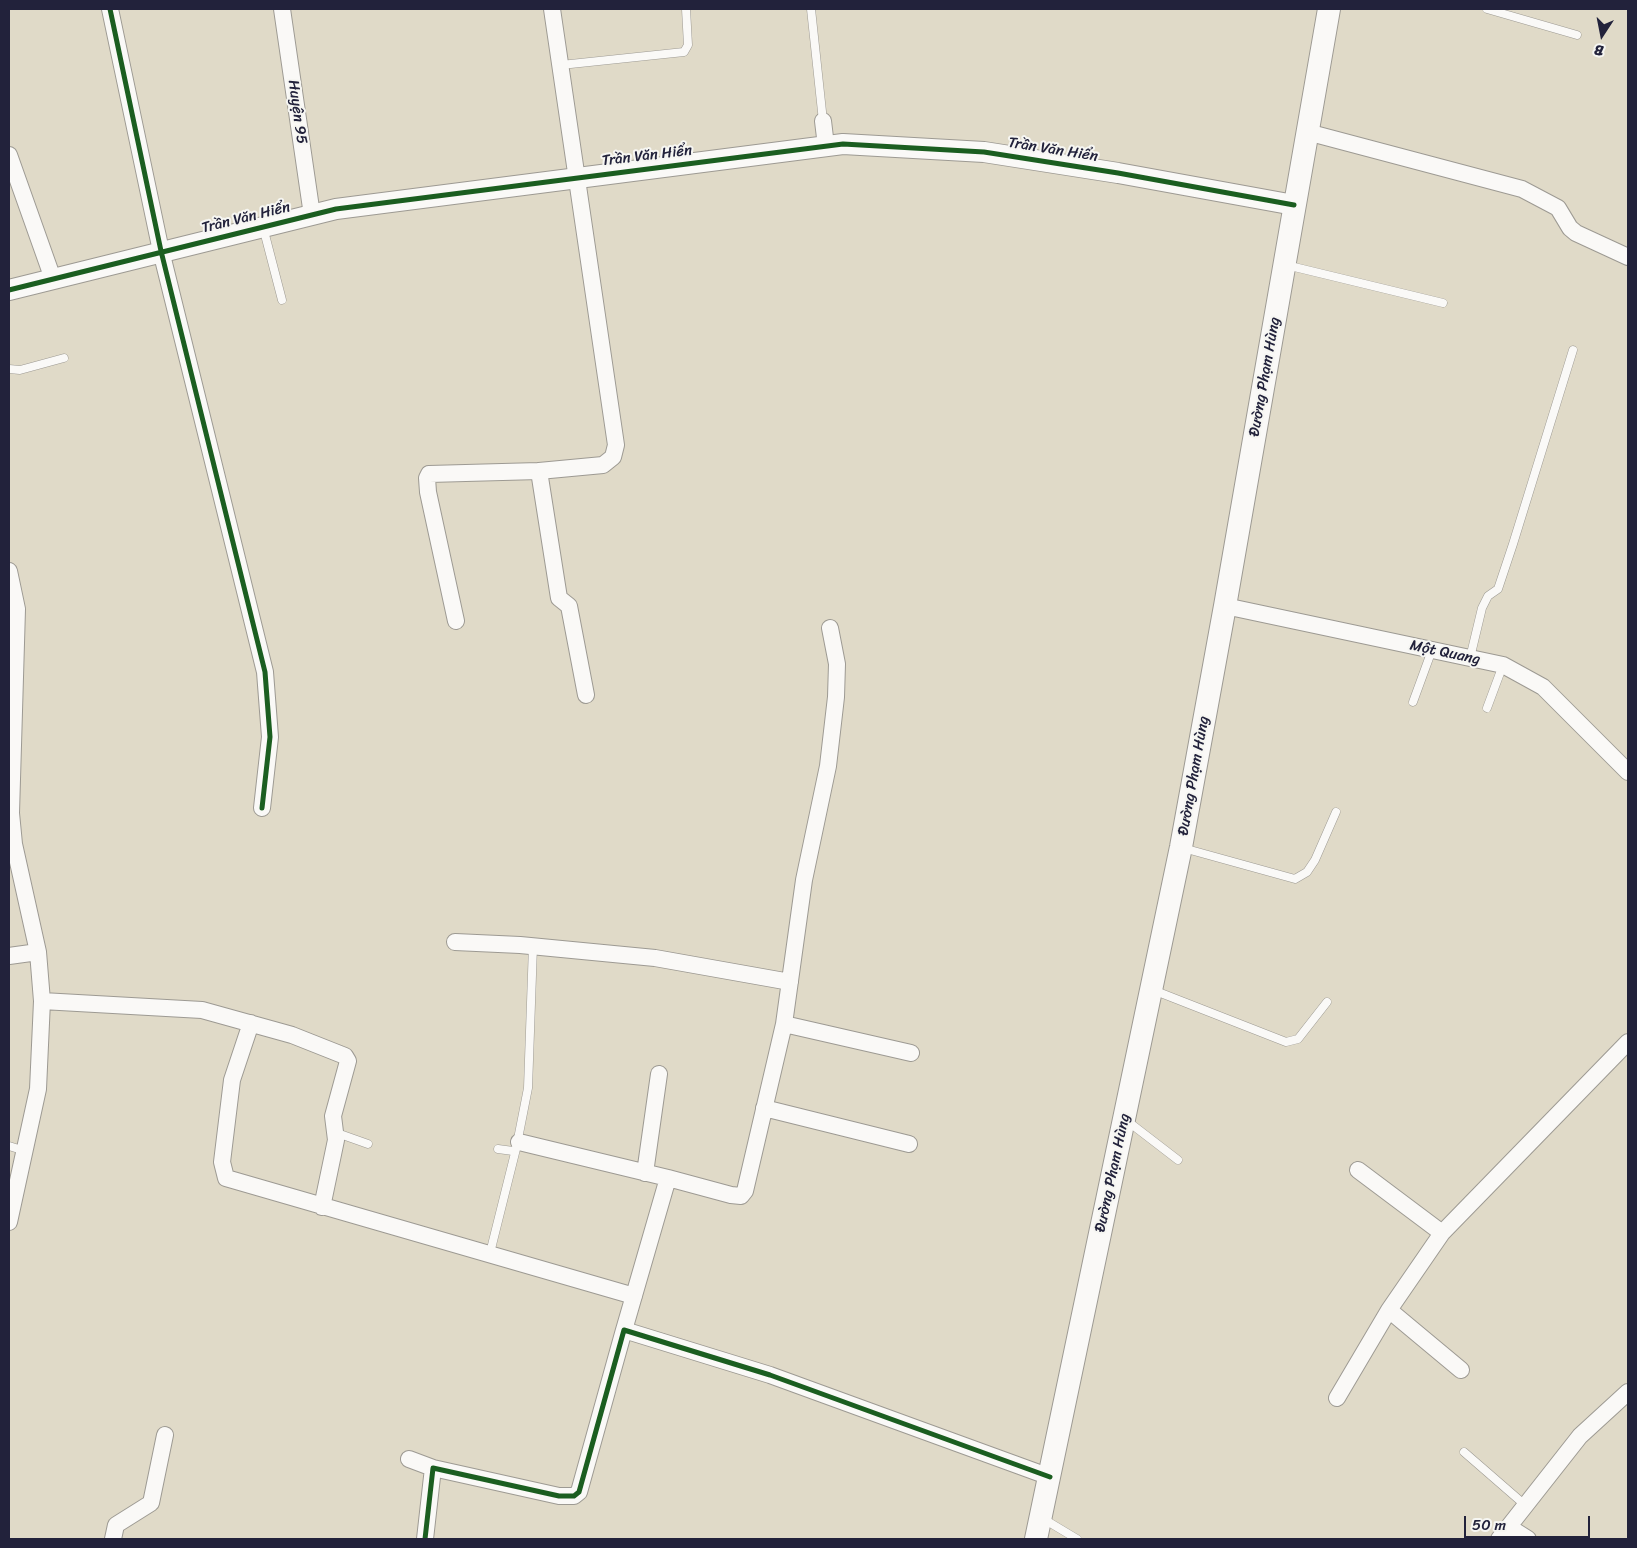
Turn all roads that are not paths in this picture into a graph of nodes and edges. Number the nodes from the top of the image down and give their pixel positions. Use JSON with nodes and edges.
{"nodes":[{"id":1,"x":110,"y":9,"type":"edge"},
{"id":2,"x":282,"y":9,"type":"edge"},
{"id":3,"x":552,"y":9,"type":"edge"},
{"id":4,"x":686,"y":9,"type":"edge"},
{"id":5,"x":811,"y":9,"type":"edge"},
{"id":6,"x":1328,"y":9,"type":"edge"},
{"id":7,"x":1487,"y":9,"type":"edge"},
{"id":8,"x":1577,"y":35,"type":"dead end"},
{"id":9,"x":561,"y":65,"type":"junction"},
{"id":10,"x":1307,"y":132,"type":"junction"},
{"id":11,"x":825,"y":133,"type":"junction"},
{"id":12,"x":9,"y":155,"type":"edge"},
{"id":13,"x":574,"y":168,"type":"junction"},
{"id":14,"x":1294,"y":205,"type":"junction"},
{"id":15,"x":312,"y":215,"type":"junction"},
{"id":16,"x":263,"y":227,"type":"junction"},
{"id":17,"x":161,"y":251,"type":"junction"},
{"id":18,"x":1628,"y":257,"type":"edge"},
{"id":19,"x":47,"y":263,"type":"junction"},
{"id":20,"x":1284,"y":265,"type":"junction"},
{"id":21,"x":9,"y":290,"type":"edge"},
{"id":22,"x":282,"y":300,"type":"dead end"},
{"id":23,"x":1443,"y":303,"type":"dead end"},
{"id":24,"x":1573,"y":350,"type":"dead end"},
{"id":25,"x":64,"y":358,"type":"dead end"},
{"id":26,"x":9,"y":369,"type":"edge"},
{"id":27,"x":539,"y":471,"type":"junction"},
{"id":28,"x":9,"y":571,"type":"edge"},
{"id":29,"x":1226,"y":606,"type":"junction"},
{"id":30,"x":13,"y":608,"type":"edge"},
{"id":31,"x":456,"y":621,"type":"dead end"},
{"id":32,"x":830,"y":628,"type":"dead end"},
{"id":33,"x":1432,"y":650,"type":"junction"},
{"id":34,"x":1470,"y":658,"type":"junction"},
{"id":35,"x":1503,"y":666,"type":"junction"},
{"id":36,"x":586,"y":695,"type":"dead end"},
{"id":37,"x":1414,"y":702,"type":"dead end"},
{"id":38,"x":1487,"y":708,"type":"dead end"},
{"id":39,"x":1628,"y":772,"type":"edge"},
{"id":40,"x":262,"y":808,"type":"dead end"},
{"id":41,"x":1336,"y":812,"type":"dead end"},
{"id":42,"x":1181,"y":847,"type":"junction"},
{"id":43,"x":455,"y":942,"type":"dead end"},
{"id":44,"x":533,"y":946,"type":"junction"},
{"id":45,"x":38,"y":952,"type":"junction"},
{"id":46,"x":9,"y":956,"type":"edge"},
{"id":47,"x":790,"y":982,"type":"junction"},
{"id":48,"x":1151,"y":989,"type":"junction"},
{"id":49,"x":42,"y":1001,"type":"junction"},
{"id":50,"x":1327,"y":1002,"type":"dead end"},
{"id":51,"x":250,"y":1023,"type":"junction"},
{"id":52,"x":784,"y":1024,"type":"junction"},
{"id":53,"x":1628,"y":1042,"type":"edge"},
{"id":54,"x":911,"y":1053,"type":"dead end"},
{"id":55,"x":659,"y":1074,"type":"dead end"},
{"id":56,"x":764,"y":1108,"type":"junction"},
{"id":57,"x":1124,"y":1118,"type":"junction"},
{"id":58,"x":337,"y":1133,"type":"junction"},
{"id":59,"x":368,"y":1144,"type":"dead end"},
{"id":60,"x":910,"y":1144,"type":"dead end"},
{"id":61,"x":517,"y":1145,"type":"junction"},
{"id":62,"x":17,"y":1149,"type":"edge"},
{"id":63,"x":498,"y":1149,"type":"dead end"},
{"id":64,"x":1178,"y":1160,"type":"dead end"},
{"id":65,"x":1358,"y":1170,"type":"dead end"},
{"id":66,"x":645,"y":1173,"type":"junction"},
{"id":67,"x":668,"y":1178,"type":"junction"},
{"id":68,"x":322,"y":1207,"type":"junction"},
{"id":69,"x":9,"y":1222,"type":"edge"},
{"id":70,"x":1442,"y":1233,"type":"junction"},
{"id":71,"x":490,"y":1253,"type":"junction"},
{"id":72,"x":634,"y":1296,"type":"junction"},
{"id":73,"x":1389,"y":1310,"type":"junction"},
{"id":74,"x":624,"y":1330,"type":"junction"},
{"id":75,"x":1461,"y":1370,"type":"dead end"},
{"id":76,"x":1628,"y":1393,"type":"edge"},
{"id":77,"x":1337,"y":1398,"type":"dead end"},
{"id":78,"x":165,"y":1435,"type":"dead end"},
{"id":79,"x":1464,"y":1452,"type":"dead end"},
{"id":80,"x":409,"y":1459,"type":"dead end"},
{"id":81,"x":433,"y":1468,"type":"junction"},
{"id":82,"x":1050,"y":1477,"type":"junction"},
{"id":83,"x":1525,"y":1505,"type":"junction"},
{"id":84,"x":1040,"y":1517,"type":"junction"},
{"id":85,"x":1504,"y":1533,"type":"edge"},
{"id":86,"x":113,"y":1539,"type":"edge"},
{"id":87,"x":425,"y":1539,"type":"edge"},
{"id":88,"x":1036,"y":1539,"type":"edge"},
{"id":89,"x":1077,"y":1539,"type":"edge"},
{"id":90,"x":1528,"y":1539,"type":"edge"}],
"edges":[{"from":1,"to":17,"type":"street"},
{"from":2,"to":15,"type":"street","name":"Huyện 95"},
{"from":3,"to":9,"type":"street"},
{"from":4,"to":9,"type":"lane"},
{"from":5,"to":11,"type":"lane"},
{"from":6,"to":10,"type":"main road","name":"Đường Phạm Hùng"},
{"from":7,"to":8,"type":"lane"},
{"from":9,"to":13,"type":"street"},
{"from":10,"to":14,"type":"main road","name":"Đường Phạm Hùng"},
{"from":10,"to":18,"type":"street"},
{"from":11,"to":13,"type":"street","name":"Trần Văn Hiển"},
{"from":11,"to":14,"type":"street","name":"Trần Văn Hiển"},
{"from":12,"to":19,"type":"street"},
{"from":13,"to":15,"type":"street","name":"Trần Văn Hiển"},
{"from":13,"to":27,"type":"street"},
{"from":14,"to":20,"type":"main road","name":"Đường Phạm Hùng"},
{"from":15,"to":16,"type":"street","name":"Trần Văn Hiển"},
{"from":16,"to":17,"type":"street","name":"Trần Văn Hiển"},
{"from":16,"to":22,"type":"lane"},
{"from":17,"to":19,"type":"street","name":"Trần Văn Hiển"},
{"from":17,"to":40,"type":"street"},
{"from":19,"to":21,"type":"street","name":"Trần Văn Hiển"},
{"from":20,"to":23,"type":"lane"},
{"from":20,"to":29,"type":"main road","name":"Đường Phạm Hùng"},
{"from":24,"to":34,"type":"lane"},
{"from":25,"to":26,"type":"lane"},
{"from":27,"to":31,"type":"street"},
{"from":27,"to":36,"type":"street"},
{"from":28,"to":30,"type":"street"},
{"from":29,"to":33,"type":"street","name":"Một Quang"},
{"from":29,"to":42,"type":"main road","name":"Đường Phạm Hùng"},
{"from":30,"to":45,"type":"street"},
{"from":32,"to":47,"type":"street"},
{"from":33,"to":34,"type":"street","name":"Một Quang"},
{"from":33,"to":37,"type":"lane"},
{"from":34,"to":35,"type":"street","name":"Một Quang"},
{"from":35,"to":38,"type":"lane"},
{"from":35,"to":39,"type":"street","name":"Một Quang"},
{"from":41,"to":42,"type":"lane"},
{"from":42,"to":48,"type":"main road","name":"Đường Phạm Hùng"},
{"from":43,"to":44,"type":"street"},
{"from":44,"to":47,"type":"street"},
{"from":44,"to":61,"type":"lane"},
{"from":45,"to":46,"type":"street"},
{"from":45,"to":49,"type":"street"},
{"from":47,"to":52,"type":"street"},
{"from":48,"to":50,"type":"lane"},
{"from":48,"to":57,"type":"main road","name":"Đường Phạm Hùng"},
{"from":49,"to":51,"type":"street"},
{"from":49,"to":62,"type":"street"},
{"from":51,"to":58,"type":"street"},
{"from":51,"to":68,"type":"street"},
{"from":52,"to":54,"type":"street"},
{"from":52,"to":56,"type":"street"},
{"from":53,"to":70,"type":"street"},
{"from":55,"to":66,"type":"street"},
{"from":56,"to":60,"type":"street"},
{"from":56,"to":67,"type":"street"},
{"from":57,"to":64,"type":"lane"},
{"from":57,"to":82,"type":"main road","name":"Đường Phạm Hùng"},
{"from":58,"to":59,"type":"lane"},
{"from":58,"to":68,"type":"street"},
{"from":61,"to":63,"type":"lane"},
{"from":61,"to":66,"type":"street"},
{"from":61,"to":71,"type":"lane"},
{"from":62,"to":69,"type":"street"},
{"from":65,"to":70,"type":"street"},
{"from":66,"to":67,"type":"street"},
{"from":67,"to":72,"type":"street"},
{"from":68,"to":71,"type":"street"},
{"from":70,"to":73,"type":"street"},
{"from":71,"to":72,"type":"street"},
{"from":72,"to":74,"type":"street"},
{"from":73,"to":75,"type":"street"},
{"from":73,"to":77,"type":"street"},
{"from":74,"to":81,"type":"street"},
{"from":74,"to":82,"type":"street"},
{"from":76,"to":83,"type":"street"},
{"from":78,"to":86,"type":"street"},
{"from":79,"to":83,"type":"lane"},
{"from":80,"to":81,"type":"street"},
{"from":81,"to":87,"type":"street"},
{"from":82,"to":84,"type":"main road","name":"Đường Phạm Hùng"},
{"from":83,"to":85,"type":"street"},
{"from":84,"to":88,"type":"main road","name":"Đường Phạm Hùng"},
{"from":84,"to":89,"type":"lane"},
{"from":85,"to":90,"type":"street"}]}
